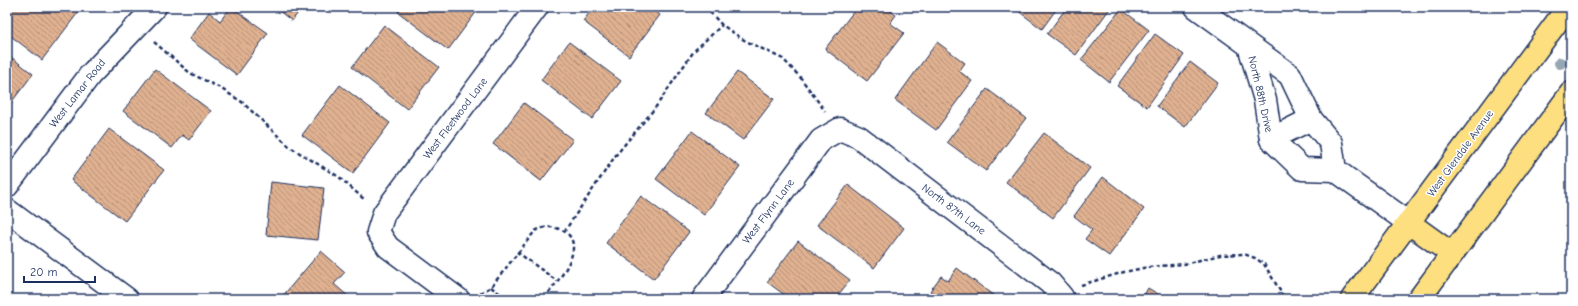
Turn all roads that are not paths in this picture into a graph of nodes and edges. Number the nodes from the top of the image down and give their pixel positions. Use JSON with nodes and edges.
{"nodes":[{"id":1,"x":155,"y":7,"type":"edge"},
{"id":2,"x":537,"y":7,"type":"edge"},
{"id":3,"x":1196,"y":7,"type":"edge"},
{"id":4,"x":1568,"y":7,"type":"edge"},
{"id":5,"x":1250,"y":46,"type":"junction"},
{"id":6,"x":1571,"y":93,"type":"edge"},
{"id":7,"x":1311,"y":119,"type":"junction"},
{"id":8,"x":840,"y":129,"type":"joint"},
{"id":9,"x":1271,"y":139,"type":"junction"},
{"id":10,"x":1335,"y":170,"type":"junction"},
{"id":11,"x":7,"y":186,"type":"edge"},
{"id":12,"x":7,"y":210,"type":"edge"},
{"id":13,"x":1409,"y":223,"type":"junction"},
{"id":14,"x":1452,"y":254,"type":"junction"},
{"id":15,"x":1062,"y":298,"type":"edge"},
{"id":16,"x":127,"y":299,"type":"edge"},
{"id":17,"x":458,"y":299,"type":"edge"},
{"id":18,"x":703,"y":299,"type":"edge"},
{"id":19,"x":1352,"y":299,"type":"edge"},
{"id":20,"x":1419,"y":299,"type":"edge"}],
"edges":[{"from":1,"to":11,"type":"street","name":"West Lamar Road"},
{"from":2,"to":17,"type":"street","name":"West Fleetwood Lane"},
{"from":3,"to":5,"type":"street","name":"North 88th Drive"},
{"from":4,"to":13,"type":"main road","name":"West Glendale Avenue"},
{"from":5,"to":7,"type":"street","name":"North 88th Drive"},
{"from":5,"to":9,"type":"street","name":"North 88th Drive"},
{"from":6,"to":14,"type":"main road"},
{"from":7,"to":9,"type":"street"},
{"from":7,"to":10,"type":"street","name":"North 88th Drive"},
{"from":8,"to":15,"type":"street","name":"North 87th Lane"},
{"from":8,"to":18,"type":"street","name":"West Flynn Lane"},
{"from":9,"to":10,"type":"street","name":"North 88th Drive"},
{"from":10,"to":13,"type":"street"},
{"from":12,"to":16,"type":"street"},
{"from":13,"to":14,"type":"main road"},
{"from":13,"to":19,"type":"main road","name":"West Glendale Avenue"},
{"from":14,"to":20,"type":"main road"}]}
